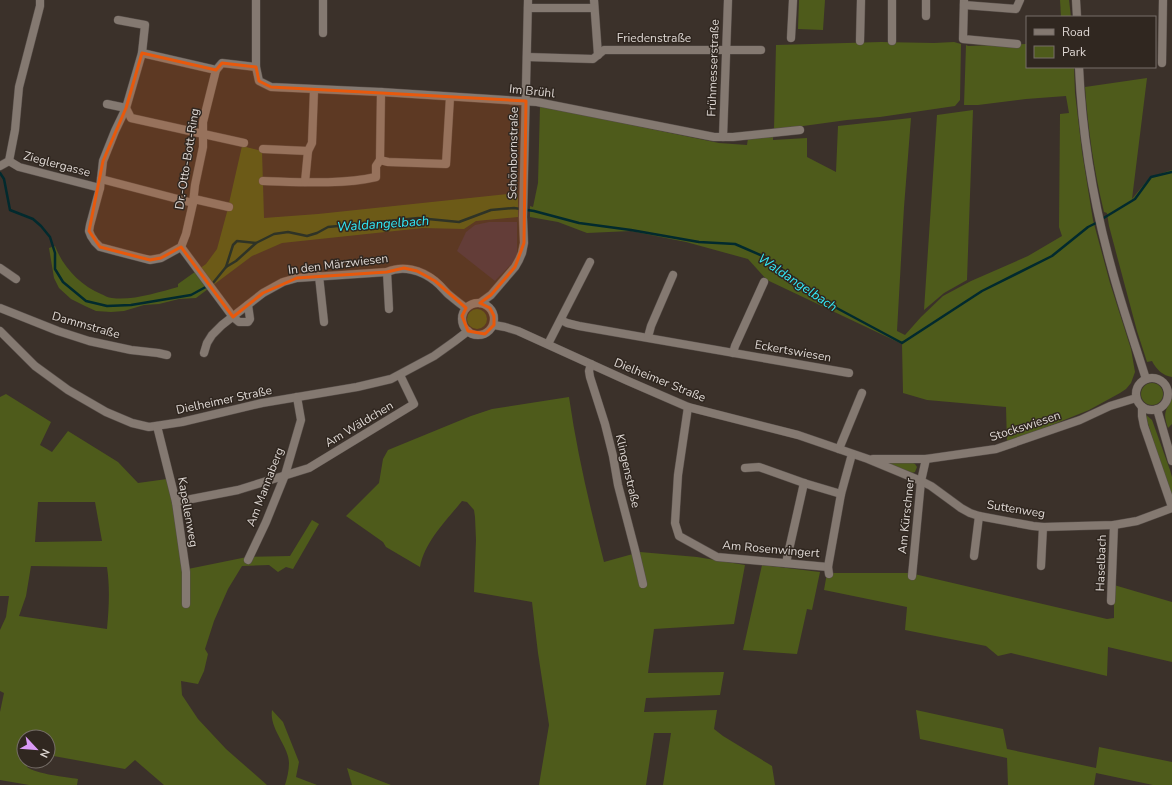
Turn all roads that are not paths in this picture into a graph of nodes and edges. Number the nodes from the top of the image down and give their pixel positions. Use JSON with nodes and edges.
{"nodes":[{"id":1,"x":40,"y":0,"type":"edge"},
{"id":2,"x":256,"y":0,"type":"edge"},
{"id":3,"x":323,"y":0,"type":"edge"},
{"id":4,"x":728,"y":0,"type":"edge"},
{"id":5,"x":793,"y":0,"type":"edge"},
{"id":6,"x":861,"y":0,"type":"edge"},
{"id":7,"x":892,"y":0,"type":"edge"},
{"id":8,"x":926,"y":0,"type":"edge"},
{"id":9,"x":1020,"y":0,"type":"edge"},
{"id":10,"x":1076,"y":0,"type":"edge"},
{"id":11,"x":1163,"y":0,"type":"edge"},
{"id":12,"x":964,"y":3,"type":"edge"},
{"id":13,"x":528,"y":4,"type":"edge"},
{"id":14,"x":594,"y":4,"type":"edge"},
{"id":15,"x":926,"y":16,"type":"dead end"},
{"id":16,"x":1077,"y":16,"type":"edge"},
{"id":17,"x":118,"y":20,"type":"dead end"},
{"id":18,"x":323,"y":33,"type":"dead end"},
{"id":19,"x":791,"y":38,"type":"dead end"},
{"id":20,"x":860,"y":41,"type":"dead end"},
{"id":21,"x":892,"y":41,"type":"dead end"},
{"id":22,"x":1017,"y":44,"type":"dead end"},
{"id":23,"x":726,"y":49,"type":"junction"},
{"id":24,"x":761,"y":50,"type":"dead end"},
{"id":25,"x":142,"y":52,"type":"junction"},
{"id":26,"x":598,"y":55,"type":"junction"},
{"id":27,"x":527,"y":57,"type":"junction"},
{"id":28,"x":1162,"y":63,"type":"dead end"},
{"id":29,"x":256,"y":68,"type":"junction"},
{"id":30,"x":1079,"y":68,"type":"edge"},
{"id":31,"x":216,"y":70,"type":"junction"},
{"id":32,"x":314,"y":90,"type":"junction"},
{"id":33,"x":381,"y":92,"type":"junction"},
{"id":34,"x":450,"y":97,"type":"junction"},
{"id":35,"x":526,"y":101,"type":"junction"},
{"id":36,"x":107,"y":104,"type":"dead end"},
{"id":37,"x":126,"y":108,"type":"junction"},
{"id":38,"x":800,"y":130,"type":"dead end"},
{"id":39,"x":203,"y":134,"type":"junction"},
{"id":40,"x":722,"y":137,"type":"junction"},
{"id":41,"x":244,"y":144,"type":"dead end"},
{"id":42,"x":262,"y":149,"type":"dead end"},
{"id":43,"x":308,"y":151,"type":"junction"},
{"id":44,"x":380,"y":160,"type":"junction"},
{"id":45,"x":4,"y":163,"type":"edge"},
{"id":46,"x":263,"y":181,"type":"dead end"},
{"id":47,"x":305,"y":182,"type":"junction"},
{"id":48,"x":100,"y":184,"type":"junction"},
{"id":49,"x":194,"y":201,"type":"junction"},
{"id":50,"x":229,"y":207,"type":"dead end"},
{"id":51,"x":180,"y":247,"type":"junction"},
{"id":52,"x":590,"y":262,"type":"dead end"},
{"id":53,"x":0,"y":268,"type":"edge"},
{"id":54,"x":387,"y":272,"type":"junction"},
{"id":55,"x":673,"y":275,"type":"dead end"},
{"id":56,"x":319,"y":276,"type":"junction"},
{"id":57,"x":16,"y":279,"type":"dead end"},
{"id":58,"x":764,"y":282,"type":"dead end"},
{"id":59,"x":491,"y":295,"type":"junction"},
{"id":60,"x":480,"y":303,"type":"junction"},
{"id":61,"x":248,"y":306,"type":"junction"},
{"id":62,"x":0,"y":308,"type":"edge"},
{"id":63,"x":466,"y":308,"type":"junction"},
{"id":64,"x":490,"y":308,"type":"junction"},
{"id":65,"x":389,"y":309,"type":"dead end"},
{"id":66,"x":232,"y":317,"type":"junction"},
{"id":67,"x":561,"y":320,"type":"junction"},
{"id":68,"x":324,"y":322,"type":"dead end"},
{"id":69,"x":494,"y":325,"type":"junction"},
{"id":70,"x":0,"y":331,"type":"edge"},
{"id":71,"x":468,"y":331,"type":"junction"},
{"id":72,"x":648,"y":338,"type":"junction"},
{"id":73,"x":548,"y":344,"type":"junction"},
{"id":74,"x":204,"y":353,"type":"dead end"},
{"id":75,"x":733,"y":353,"type":"junction"},
{"id":76,"x":167,"y":355,"type":"dead end"},
{"id":77,"x":591,"y":364,"type":"junction"},
{"id":78,"x":849,"y":373,"type":"dead end"},
{"id":79,"x":400,"y":375,"type":"junction"},
{"id":80,"x":1146,"y":379,"type":"junction"},
{"id":81,"x":1169,"y":388,"type":"edge"},
{"id":82,"x":862,"y":393,"type":"dead end"},
{"id":83,"x":297,"y":397,"type":"junction"},
{"id":84,"x":1136,"y":398,"type":"junction"},
{"id":85,"x":688,"y":407,"type":"junction"},
{"id":86,"x":1157,"y":410,"type":"junction"},
{"id":87,"x":1142,"y":412,"type":"junction"},
{"id":88,"x":157,"y":426,"type":"junction"},
{"id":89,"x":839,"y":449,"type":"junction"},
{"id":90,"x":852,"y":454,"type":"junction"},
{"id":91,"x":868,"y":459,"type":"junction"},
{"id":92,"x":926,"y":460,"type":"junction"},
{"id":93,"x":1172,"y":461,"type":"edge"},
{"id":94,"x":745,"y":468,"type":"dead end"},
{"id":95,"x":285,"y":475,"type":"junction"},
{"id":96,"x":921,"y":481,"type":"junction"},
{"id":97,"x":804,"y":483,"type":"junction"},
{"id":98,"x":841,"y":494,"type":"junction"},
{"id":99,"x":176,"y":502,"type":"junction"},
{"id":100,"x":1172,"y":508,"type":"edge"},
{"id":101,"x":979,"y":516,"type":"junction"},
{"id":102,"x":1114,"y":525,"type":"junction"},
{"id":103,"x":1044,"y":527,"type":"junction"},
{"id":104,"x":974,"y":556,"type":"dead end"},
{"id":105,"x":248,"y":560,"type":"dead end"},
{"id":106,"x":786,"y":563,"type":"junction"},
{"id":107,"x":1041,"y":566,"type":"dead end"},
{"id":108,"x":912,"y":576,"type":"dead end"},
{"id":109,"x":643,"y":584,"type":"dead end"},
{"id":110,"x":1111,"y":601,"type":"dead end"},
{"id":111,"x":186,"y":604,"type":"dead end"}],
"edges":[{"from":1,"to":45,"type":"street"},
{"from":2,"to":29,"type":"street"},
{"from":3,"to":18,"type":"street"},
{"from":4,"to":23,"type":"street","name":"Frühmesserstraße"},
{"from":5,"to":19,"type":"street"},
{"from":6,"to":20,"type":"street"},
{"from":7,"to":21,"type":"street"},
{"from":8,"to":15,"type":"street"},
{"from":9,"to":12,"type":"street"},
{"from":10,"to":16,"type":"street"},
{"from":11,"to":28,"type":"street"},
{"from":12,"to":22,"type":"street"},
{"from":13,"to":14,"type":"street"},
{"from":13,"to":27,"type":"street","name":"Schönbornstraße"},
{"from":14,"to":26,"type":"street"},
{"from":17,"to":25,"type":"street"},
{"from":23,"to":24,"type":"street","name":"Friedenstraße"},
{"from":23,"to":26,"type":"street","name":"Friedenstraße"},
{"from":23,"to":40,"type":"street","name":"Frühmesserstraße"},
{"from":25,"to":31,"type":"street"},
{"from":25,"to":37,"type":"street"},
{"from":26,"to":27,"type":"street","name":"Friedenstraße"},
{"from":27,"to":35,"type":"street","name":"Schönbornstraße"},
{"from":29,"to":31,"type":"street"},
{"from":29,"to":32,"type":"street","name":"Im Brühl"},
{"from":30,"to":80,"type":"street"},
{"from":31,"to":39,"type":"street","name":"Dr.-Otto-Bott-Ring"},
{"from":32,"to":33,"type":"street","name":"Im Brühl"},
{"from":32,"to":43,"type":"street"},
{"from":33,"to":34,"type":"street","name":"Im Brühl"},
{"from":33,"to":44,"type":"street"},
{"from":34,"to":35,"type":"street","name":"Im Brühl"},
{"from":34,"to":44,"type":"street"},
{"from":35,"to":40,"type":"street","name":"Im Brühl"},
{"from":35,"to":59,"type":"street","name":"Schönbornstraße"},
{"from":36,"to":37,"type":"street"},
{"from":37,"to":39,"type":"street"},
{"from":37,"to":48,"type":"street"},
{"from":38,"to":40,"type":"street","name":"Im Brühl"},
{"from":39,"to":41,"type":"street"},
{"from":39,"to":49,"type":"street","name":"Dr.-Otto-Bott-Ring"},
{"from":42,"to":43,"type":"street"},
{"from":43,"to":47,"type":"street"},
{"from":44,"to":47,"type":"street"},
{"from":45,"to":48,"type":"street","name":"Zieglergasse"},
{"from":46,"to":47,"type":"street"},
{"from":48,"to":49,"type":"street","name":"Zieglergasse"},
{"from":48,"to":51,"type":"street"},
{"from":49,"to":50,"type":"street","name":"Zieglergasse"},
{"from":49,"to":51,"type":"street","name":"Dr.-Otto-Bott-Ring"},
{"from":51,"to":66,"type":"street"},
{"from":52,"to":67,"type":"street"},
{"from":53,"to":57,"type":"street"},
{"from":54,"to":56,"type":"street","name":"In den Märzwiesen"},
{"from":54,"to":63,"type":"street","name":"In den Märzwiesen"},
{"from":54,"to":65,"type":"street"},
{"from":55,"to":72,"type":"street"},
{"from":56,"to":61,"type":"street","name":"In den Märzwiesen"},
{"from":56,"to":68,"type":"street"},
{"from":58,"to":75,"type":"street","name":"Eckertswiesen"},
{"from":59,"to":60,"type":"street","name":"Schönbornstraße"},
{"from":59,"to":64,"type":"street"},
{"from":60,"to":63,"type":"street"},
{"from":60,"to":64,"type":"street"},
{"from":61,"to":66,"type":"street","name":"In den Märzwiesen"},
{"from":61,"to":66,"type":"street"},
{"from":62,"to":76,"type":"street","name":"Dammstraße"},
{"from":63,"to":71,"type":"street"},
{"from":64,"to":69,"type":"street"},
{"from":66,"to":74,"type":"street","name":"In den Märzwiesen"},
{"from":67,"to":72,"type":"street","name":"Eckertswiesen"},
{"from":67,"to":73,"type":"street"},
{"from":69,"to":71,"type":"street"},
{"from":69,"to":73,"type":"street","name":"Dielheimer Straße"},
{"from":70,"to":88,"type":"street","name":"Dielheimer Straße"},
{"from":71,"to":79,"type":"street","name":"Dielheimer Straße"},
{"from":72,"to":75,"type":"street","name":"Eckertswiesen"},
{"from":73,"to":77,"type":"street","name":"Dielheimer Straße"},
{"from":75,"to":78,"type":"street","name":"Eckertswiesen"},
{"from":77,"to":85,"type":"street","name":"Dielheimer Straße"},
{"from":77,"to":109,"type":"street","name":"Klingenstraße"},
{"from":79,"to":83,"type":"street","name":"Dielheimer Straße"},
{"from":79,"to":95,"type":"street","name":"Am Wäldchen"},
{"from":80,"to":81,"type":"street"},
{"from":80,"to":84,"type":"street"},
{"from":81,"to":86,"type":"street"},
{"from":82,"to":89,"type":"street"},
{"from":83,"to":88,"type":"street","name":"Dielheimer Straße"},
{"from":83,"to":95,"type":"street","name":"Am Mannaberg"},
{"from":84,"to":87,"type":"street"},
{"from":84,"to":92,"type":"street","name":"Stockswiesen"},
{"from":85,"to":89,"type":"street","name":"Dielheimer Straße"},
{"from":85,"to":106,"type":"street","name":"Am Rosenwingert"},
{"from":86,"to":87,"type":"street"},
{"from":86,"to":93,"type":"street"},
{"from":87,"to":100,"type":"street","name":"Suttenweg"},
{"from":88,"to":99,"type":"street","name":"Kapellenweg"},
{"from":89,"to":90,"type":"street","name":"Dielheimer Straße"},
{"from":90,"to":91,"type":"street","name":"Dielheimer Straße"},
{"from":90,"to":98,"type":"street"},
{"from":91,"to":92,"type":"street","name":"Stockswiesen"},
{"from":91,"to":96,"type":"street","name":"Suttenweg"},
{"from":92,"to":96,"type":"street","name":"Am Kürschner"},
{"from":94,"to":97,"type":"street"},
{"from":95,"to":99,"type":"street"},
{"from":95,"to":105,"type":"street","name":"Am Mannaberg"},
{"from":96,"to":101,"type":"street","name":"Suttenweg"},
{"from":96,"to":108,"type":"street","name":"Am Kürschner"},
{"from":97,"to":98,"type":"street"},
{"from":97,"to":106,"type":"street"},
{"from":98,"to":106,"type":"street","name":"Am Rosenwingert"},
{"from":99,"to":111,"type":"street","name":"Kapellenweg"},
{"from":100,"to":102,"type":"street","name":"Suttenweg"},
{"from":101,"to":103,"type":"street","name":"Suttenweg"},
{"from":101,"to":104,"type":"street"},
{"from":102,"to":103,"type":"street","name":"Suttenweg"},
{"from":102,"to":110,"type":"street","name":"Haselbach"},
{"from":103,"to":107,"type":"street"}]}
